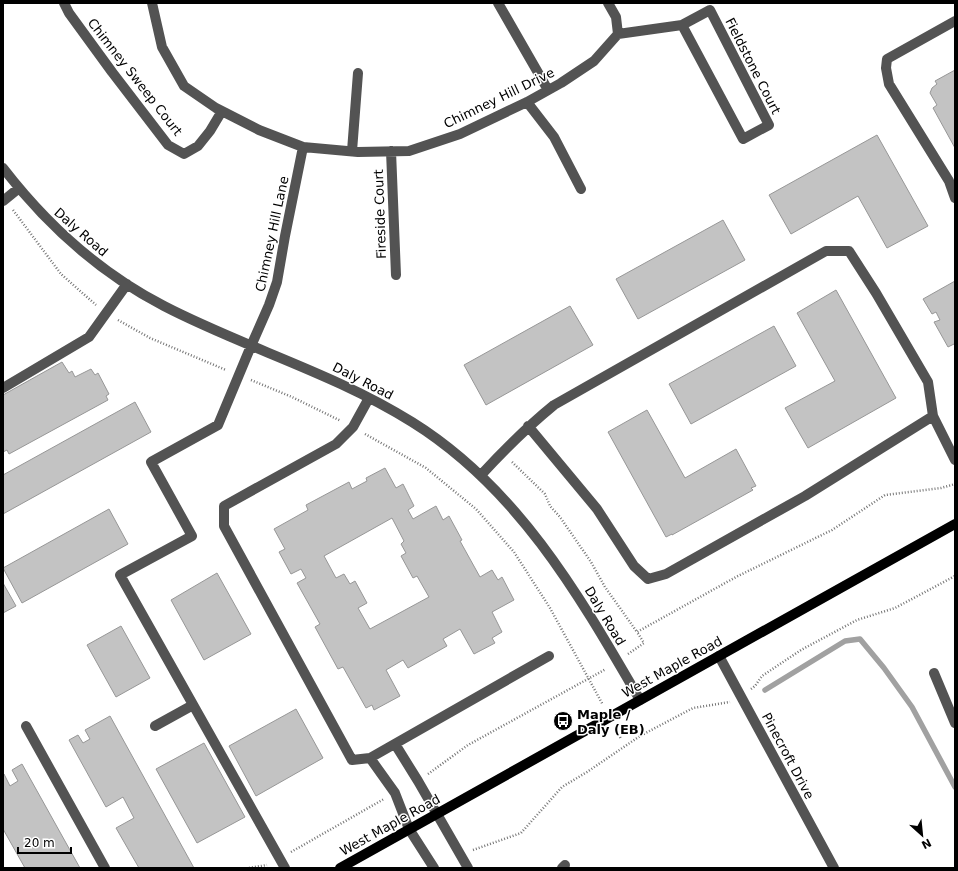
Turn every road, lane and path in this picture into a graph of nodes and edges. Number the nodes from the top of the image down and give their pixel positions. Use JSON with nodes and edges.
{"nodes":[{"id":1,"x":64,"y":3,"type":"edge"},
{"id":2,"x":152,"y":3,"type":"edge"},
{"id":3,"x":498,"y":3,"type":"edge"},
{"id":4,"x":608,"y":3,"type":"edge"},
{"id":5,"x":955,"y":21,"type":"edge"},
{"id":6,"x":682,"y":25,"type":"junction"},
{"id":7,"x":618,"y":34,"type":"junction"},
{"id":8,"x":358,"y":73,"type":"dead end"},
{"id":9,"x":548,"y":90,"type":"junction"},
{"id":10,"x":527,"y":102,"type":"junction"},
{"id":11,"x":222,"y":111,"type":"junction"},
{"id":12,"x":303,"y":147,"type":"junction"},
{"id":13,"x":352,"y":151,"type":"junction"},
{"id":14,"x":391,"y":151,"type":"junction"},
{"id":15,"x":3,"y":168,"type":"edge"},
{"id":16,"x":19,"y":188,"type":"junction"},
{"id":17,"x":581,"y":189,"type":"dead end"},
{"id":18,"x":955,"y":198,"type":"edge"},
{"id":19,"x":4,"y":200,"type":"edge"},
{"id":20,"x":396,"y":275,"type":"dead end"},
{"id":21,"x":127,"y":284,"type":"junction"},
{"id":22,"x":106,"y":314,"type":"junction"},
{"id":23,"x":251,"y":346,"type":"junction"},
{"id":24,"x":238,"y":375,"type":"junction"},
{"id":25,"x":3,"y":388,"type":"edge"},
{"id":26,"x":369,"y":398,"type":"junction"},
{"id":27,"x":933,"y":416,"type":"junction"},
{"id":28,"x":528,"y":426,"type":"junction"},
{"id":29,"x":353,"y":427,"type":"junction"},
{"id":30,"x":504,"y":449,"type":"junction"},
{"id":31,"x":955,"y":460,"type":"edge"},
{"id":32,"x":481,"y":475,"type":"junction"},
{"id":33,"x":955,"y":484,"type":"edge"},
{"id":34,"x":955,"y":524,"type":"edge"},
{"id":35,"x":955,"y":576,"type":"edge"},
{"id":36,"x":637,"y":632,"type":"junction"},
{"id":37,"x":640,"y":646,"type":"dead end"},
{"id":38,"x":549,"y":656,"type":"dead end"},
{"id":39,"x":719,"y":656,"type":"junction"},
{"id":40,"x":934,"y":673,"type":"dead end"},
{"id":41,"x":755,"y":686,"type":"dead end"},
{"id":42,"x":594,"y":689,"type":"dead end"},
{"id":43,"x":640,"y":700,"type":"junction"},
{"id":44,"x":731,"y":702,"type":"dead end"},
{"id":45,"x":194,"y":705,"type":"junction"},
{"id":46,"x":955,"y":723,"type":"edge"},
{"id":47,"x":26,"y":726,"type":"dead end"},
{"id":48,"x":155,"y":726,"type":"dead end"},
{"id":49,"x":395,"y":744,"type":"junction"},
{"id":50,"x":370,"y":758,"type":"junction"},
{"id":51,"x":437,"y":814,"type":"junction"},
{"id":52,"x":409,"y":829,"type":"junction"},
{"id":53,"x":461,"y":855,"type":"junction"},
{"id":54,"x":105,"y":868,"type":"edge"},
{"id":55,"x":285,"y":868,"type":"edge"},
{"id":56,"x":340,"y":868,"type":"edge"},
{"id":57,"x":434,"y":868,"type":"edge"},
{"id":58,"x":468,"y":868,"type":"edge"},
{"id":59,"x":834,"y":868,"type":"edge"}],
"edges":[{"from":1,"to":11,"type":"street","name":"Chimney Sweep Court"},
{"from":2,"to":11,"type":"street","name":"Chimney Hill Drive"},
{"from":3,"to":9,"type":"street"},
{"from":4,"to":7,"type":"street"},
{"from":5,"to":18,"type":"street"},
{"from":6,"to":6,"type":"street","name":"Fieldstone Court"},
{"from":6,"to":7,"type":"street","name":"Fieldstone Court"},
{"from":7,"to":9,"type":"street","name":"Chimney Hill Drive"},
{"from":8,"to":13,"type":"street"},
{"from":9,"to":10,"type":"street","name":"Chimney Hill Drive"},
{"from":10,"to":14,"type":"street","name":"Chimney Hill Drive"},
{"from":10,"to":17,"type":"street"},
{"from":11,"to":12,"type":"street","name":"Chimney Hill Drive"},
{"from":12,"to":13,"type":"street","name":"Chimney Hill Drive"},
{"from":12,"to":23,"type":"street","name":"Chimney Hill Lane"},
{"from":13,"to":14,"type":"street","name":"Chimney Hill Drive"},
{"from":14,"to":20,"type":"street","name":"Fireside Court"},
{"from":15,"to":16,"type":"street","name":"Daly Road"},
{"from":16,"to":19,"type":"street"},
{"from":16,"to":21,"type":"street","name":"Daly Road"},
{"from":19,"to":22,"type":"path"},
{"from":21,"to":22,"type":"street"},
{"from":21,"to":23,"type":"street","name":"Daly Road"},
{"from":22,"to":24,"type":"path"},
{"from":22,"to":25,"type":"street"},
{"from":23,"to":24,"type":"street","name":"Chimney Hill Lane"},
{"from":23,"to":26,"type":"street","name":"Daly Road"},
{"from":24,"to":29,"type":"path"},
{"from":24,"to":45,"type":"street","name":"Chimney Hill Lane"},
{"from":26,"to":29,"type":"street"},
{"from":26,"to":32,"type":"street","name":"Daly Road"},
{"from":27,"to":28,"type":"street"},
{"from":27,"to":28,"type":"street"},
{"from":27,"to":31,"type":"street"},
{"from":28,"to":30,"type":"street"},
{"from":29,"to":42,"type":"path"},
{"from":29,"to":50,"type":"street"},
{"from":30,"to":32,"type":"street"},
{"from":30,"to":36,"type":"path"},
{"from":32,"to":43,"type":"street","name":"Daly Road"},
{"from":33,"to":36,"type":"path"},
{"from":34,"to":39,"type":"main road","name":"West Maple Road"},
{"from":35,"to":41,"type":"path"},
{"from":36,"to":37,"type":"path"},
{"from":38,"to":49,"type":"street"},
{"from":39,"to":43,"type":"main road","name":"West Maple Road"},
{"from":39,"to":59,"type":"street","name":"Pinecroft Drive"},
{"from":40,"to":46,"type":"street"},
{"from":43,"to":51,"type":"main road","name":"West Maple Road"},
{"from":44,"to":53,"type":"path"},
{"from":45,"to":48,"type":"street"},
{"from":45,"to":55,"type":"street"},
{"from":47,"to":54,"type":"street"},
{"from":49,"to":50,"type":"street"},
{"from":49,"to":51,"type":"street"},
{"from":50,"to":52,"type":"street"},
{"from":51,"to":52,"type":"main road","name":"West Maple Road"},
{"from":51,"to":53,"type":"street"},
{"from":52,"to":56,"type":"main road","name":"West Maple Road"},
{"from":52,"to":57,"type":"street"},
{"from":53,"to":58,"type":"street"}]}
